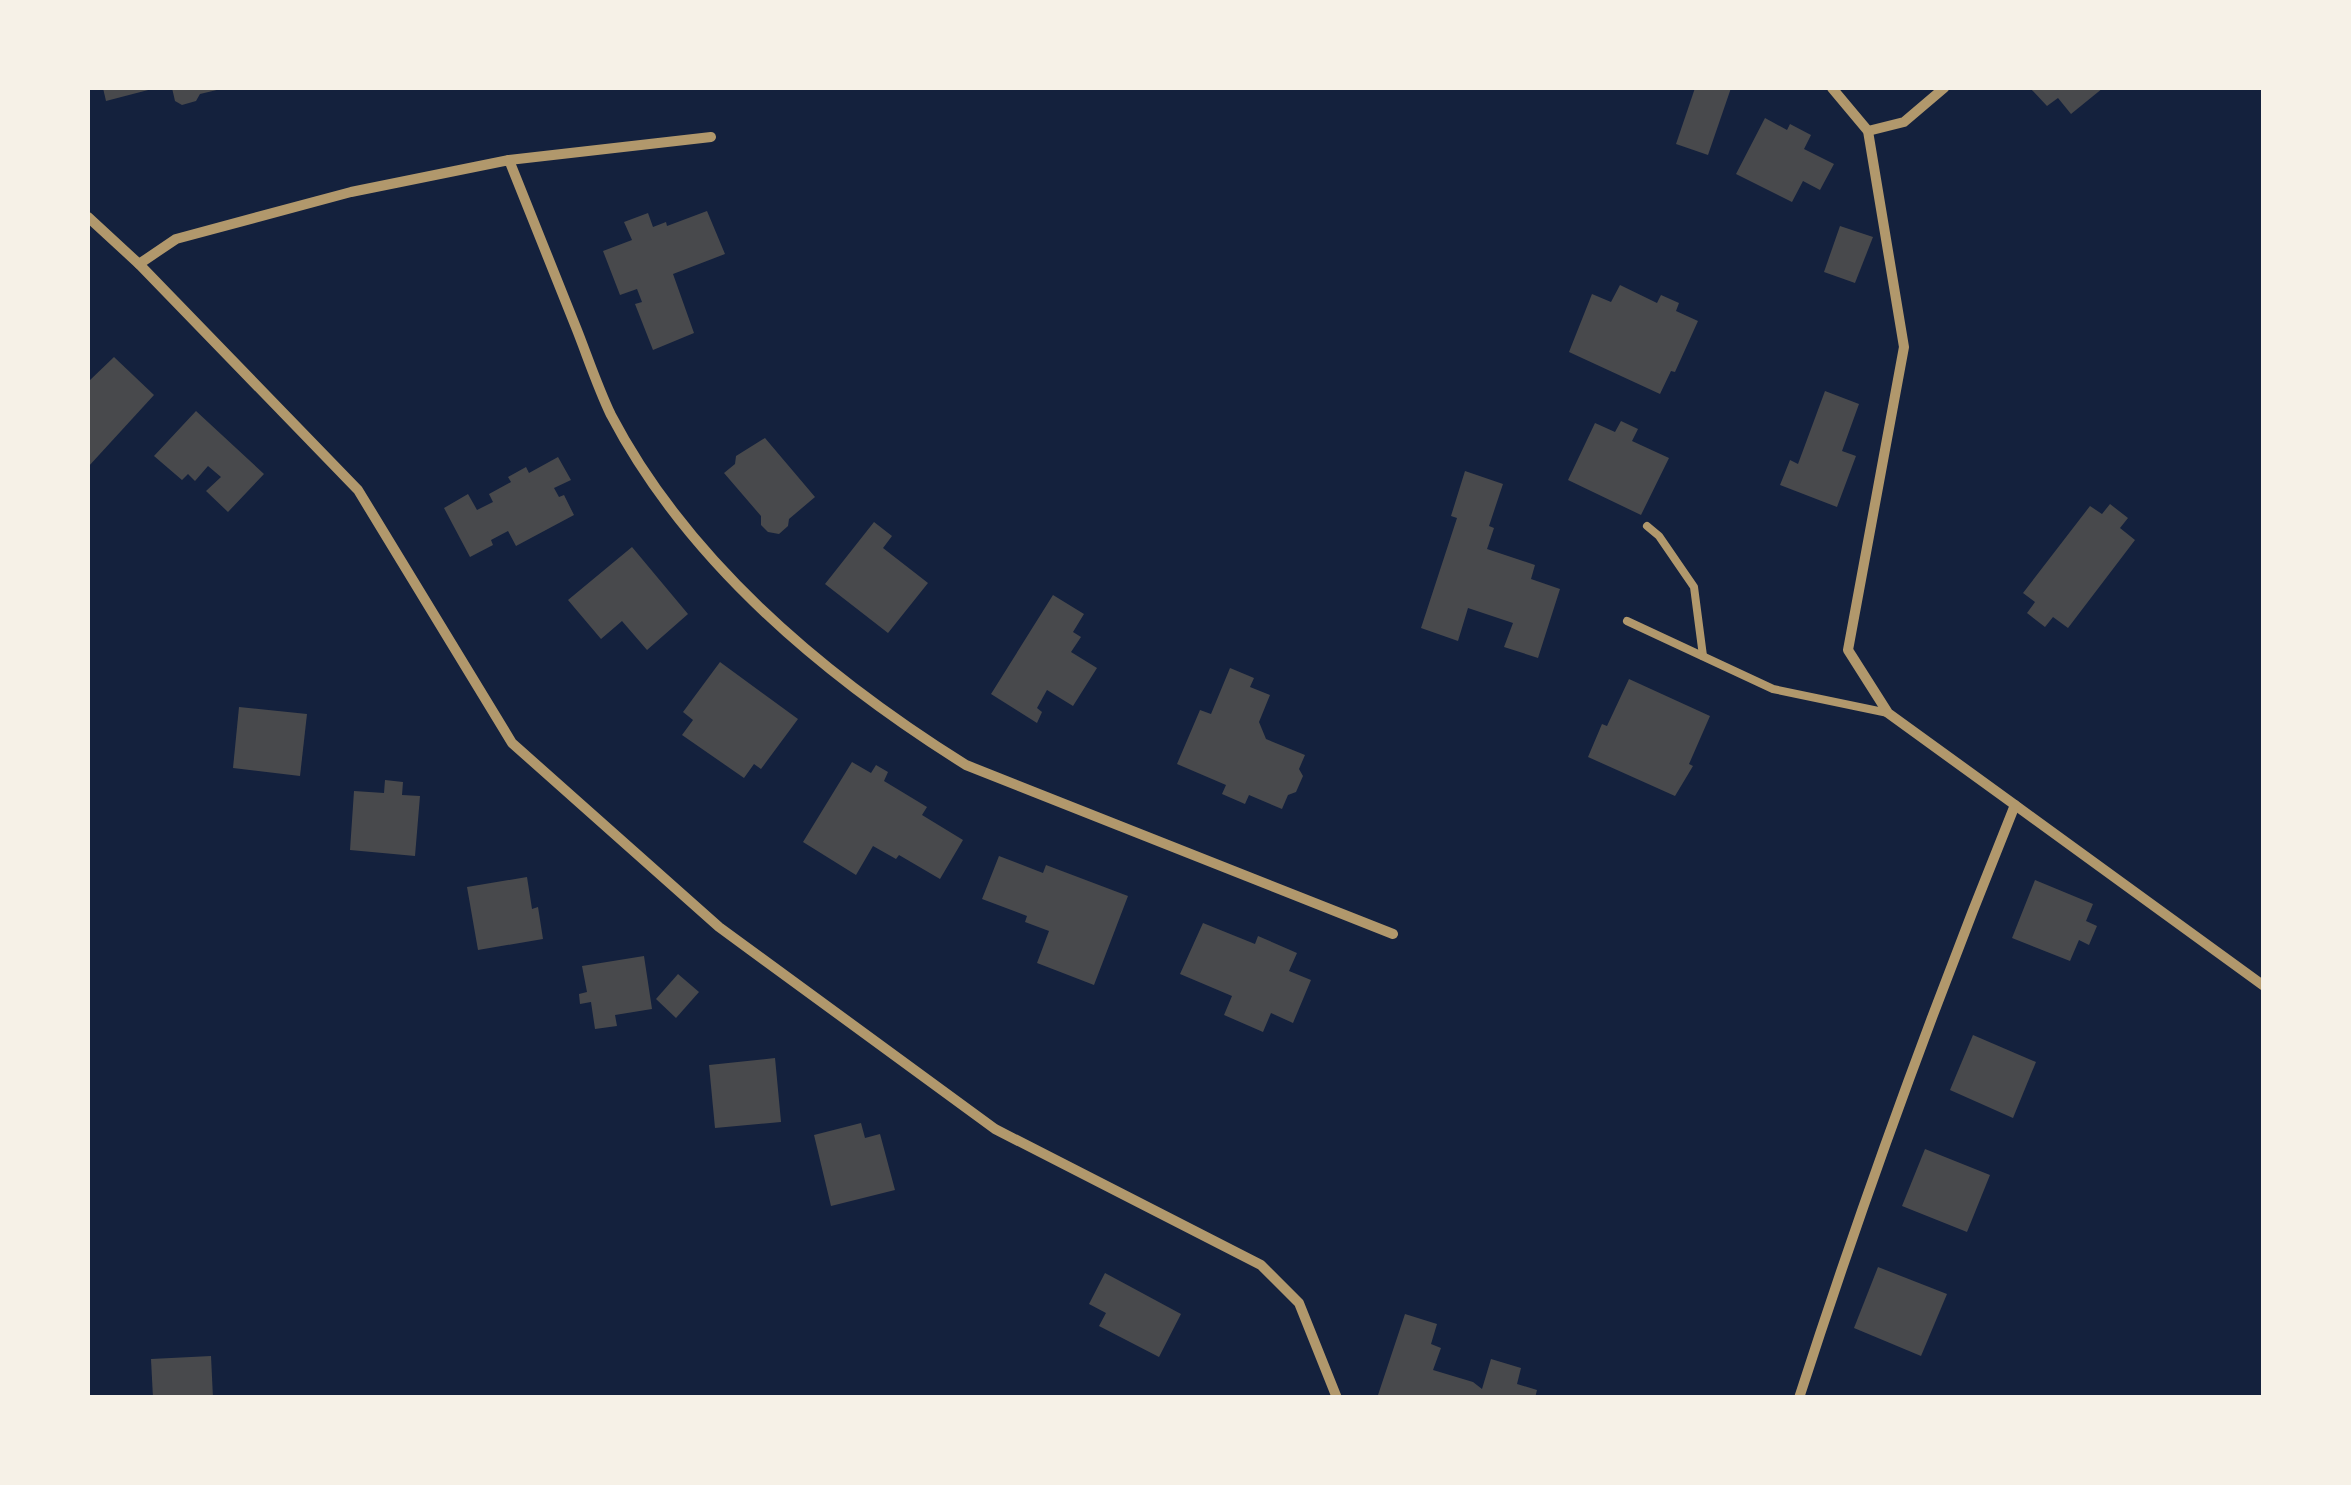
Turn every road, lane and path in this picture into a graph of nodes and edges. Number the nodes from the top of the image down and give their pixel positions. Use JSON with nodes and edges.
{"nodes":[{"id":1,"x":1832,"y":88,"type":"edge"},
{"id":2,"x":1944,"y":88,"type":"edge"},
{"id":3,"x":1868,"y":131,"type":"junction"},
{"id":4,"x":711,"y":137,"type":"dead end"},
{"id":5,"x":509,"y":160,"type":"junction"},
{"id":6,"x":88,"y":217,"type":"edge"},
{"id":7,"x":139,"y":264,"type":"junction"},
{"id":8,"x":1647,"y":526,"type":"dead end"},
{"id":9,"x":1628,"y":621,"type":"dead end"},
{"id":10,"x":1703,"y":656,"type":"junction"},
{"id":11,"x":1888,"y":713,"type":"junction"},
{"id":12,"x":2015,"y":806,"type":"junction"},
{"id":13,"x":1394,"y":934,"type":"dead end"},
{"id":14,"x":2264,"y":986,"type":"edge"},
{"id":15,"x":1337,"y":1398,"type":"edge"},
{"id":16,"x":1799,"y":1398,"type":"edge"}],
"edges":[{"from":1,"to":3,"type":"street"},
{"from":2,"to":3,"type":"street"},
{"from":3,"to":11,"type":"street"},
{"from":4,"to":5,"type":"street"},
{"from":5,"to":7,"type":"street"},
{"from":5,"to":13,"type":"street"},
{"from":6,"to":7,"type":"street"},
{"from":7,"to":15,"type":"street"},
{"from":8,"to":10,"type":"lane"},
{"from":9,"to":10,"type":"lane"},
{"from":10,"to":11,"type":"lane"},
{"from":11,"to":12,"type":"street"},
{"from":12,"to":14,"type":"street"},
{"from":12,"to":16,"type":"street"}]}
